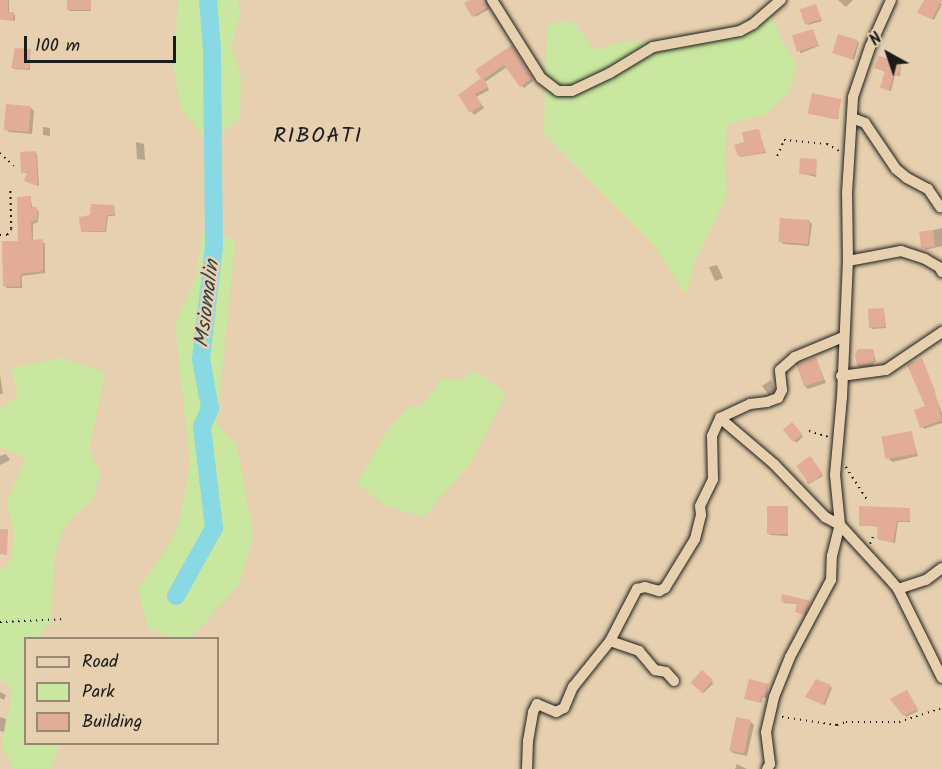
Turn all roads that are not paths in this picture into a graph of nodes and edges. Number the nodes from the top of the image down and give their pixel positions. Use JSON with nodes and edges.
{"nodes":[{"id":1,"x":492,"y":0,"type":"edge"},
{"id":2,"x":782,"y":0,"type":"edge"},
{"id":3,"x":891,"y":0,"type":"edge"},
{"id":4,"x":852,"y":118,"type":"junction"},
{"id":5,"x":940,"y":207,"type":"dead end"},
{"id":6,"x":848,"y":261,"type":"junction"},
{"id":7,"x":942,"y":272,"type":"edge"},
{"id":8,"x":942,"y":332,"type":"edge"},
{"id":9,"x":843,"y":337,"type":"junction"},
{"id":10,"x":841,"y":376,"type":"junction"},
{"id":11,"x":720,"y":418,"type":"junction"},
{"id":12,"x":840,"y":525,"type":"junction"},
{"id":13,"x":942,"y":568,"type":"edge"},
{"id":14,"x":898,"y":589,"type":"junction"},
{"id":15,"x":610,"y":641,"type":"junction"},
{"id":16,"x":942,"y":678,"type":"edge"},
{"id":17,"x":674,"y":681,"type":"dead end"},
{"id":18,"x":527,"y":769,"type":"edge"},
{"id":19,"x":767,"y":769,"type":"edge"}],
"edges":[{"from":1,"to":2,"type":"street"},
{"from":3,"to":4,"type":"street"},
{"from":4,"to":5,"type":"street"},
{"from":4,"to":6,"type":"street"},
{"from":6,"to":7,"type":"street"},
{"from":6,"to":9,"type":"street"},
{"from":8,"to":10,"type":"street"},
{"from":9,"to":10,"type":"street"},
{"from":9,"to":11,"type":"street"},
{"from":10,"to":12,"type":"street"},
{"from":11,"to":12,"type":"street"},
{"from":11,"to":15,"type":"street"},
{"from":12,"to":14,"type":"street"},
{"from":12,"to":19,"type":"street"},
{"from":13,"to":14,"type":"street"},
{"from":14,"to":16,"type":"street"},
{"from":15,"to":17,"type":"street"},
{"from":15,"to":18,"type":"street"}]}
